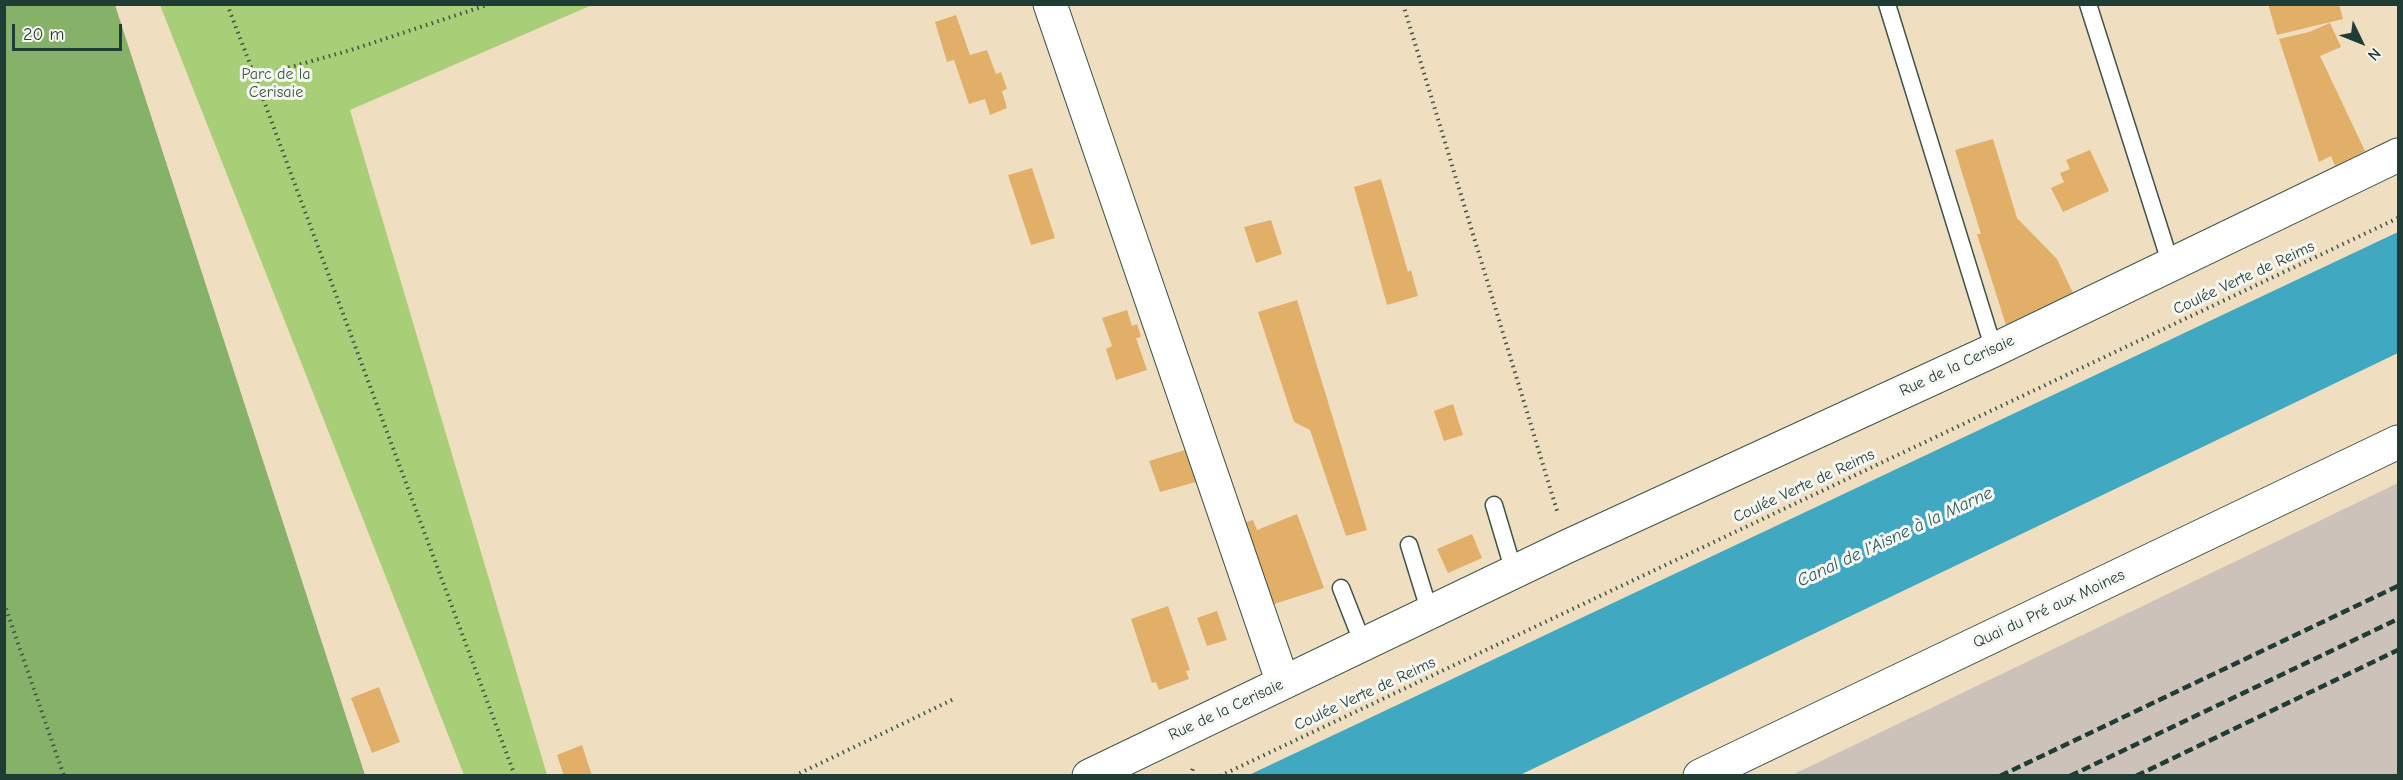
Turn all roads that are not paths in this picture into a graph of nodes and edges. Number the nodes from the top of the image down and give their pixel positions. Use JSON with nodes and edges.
{"nodes":[{"id":1,"x":1050,"y":4,"type":"edge"},
{"id":2,"x":1887,"y":4,"type":"edge"},
{"id":3,"x":2088,"y":4,"type":"edge"},
{"id":4,"x":2398,"y":155,"type":"edge"},
{"id":5,"x":2172,"y":265,"type":"junction"},
{"id":6,"x":1994,"y":350,"type":"junction"},
{"id":7,"x":2398,"y":442,"type":"edge"},
{"id":8,"x":1494,"y":505,"type":"dead end"},
{"id":9,"x":1409,"y":545,"type":"dead end"},
{"id":10,"x":1514,"y":572,"type":"junction"},
{"id":11,"x":1341,"y":588,"type":"dead end"},
{"id":12,"x":1430,"y":613,"type":"junction"},
{"id":13,"x":1363,"y":644,"type":"junction"},
{"id":14,"x":1283,"y":683,"type":"junction"},
{"id":15,"x":1089,"y":776,"type":"edge"},
{"id":16,"x":1700,"y":776,"type":"edge"}],
"edges":[{"from":1,"to":14,"type":"street"},
{"from":2,"to":6,"type":"lane"},
{"from":3,"to":5,"type":"lane"},
{"from":4,"to":5,"type":"street","name":"Rue de la Cerisaie"},
{"from":5,"to":6,"type":"street","name":"Rue de la Cerisaie"},
{"from":6,"to":10,"type":"street","name":"Rue de la Cerisaie"},
{"from":7,"to":16,"type":"street","name":"Quai du Pré aux Moines"},
{"from":8,"to":10,"type":"lane"},
{"from":9,"to":12,"type":"lane"},
{"from":10,"to":12,"type":"street","name":"Rue de la Cerisaie"},
{"from":11,"to":13,"type":"lane"},
{"from":12,"to":13,"type":"street","name":"Rue de la Cerisaie"},
{"from":13,"to":14,"type":"street","name":"Rue de la Cerisaie"},
{"from":14,"to":15,"type":"street","name":"Rue de la Cerisaie"}]}
